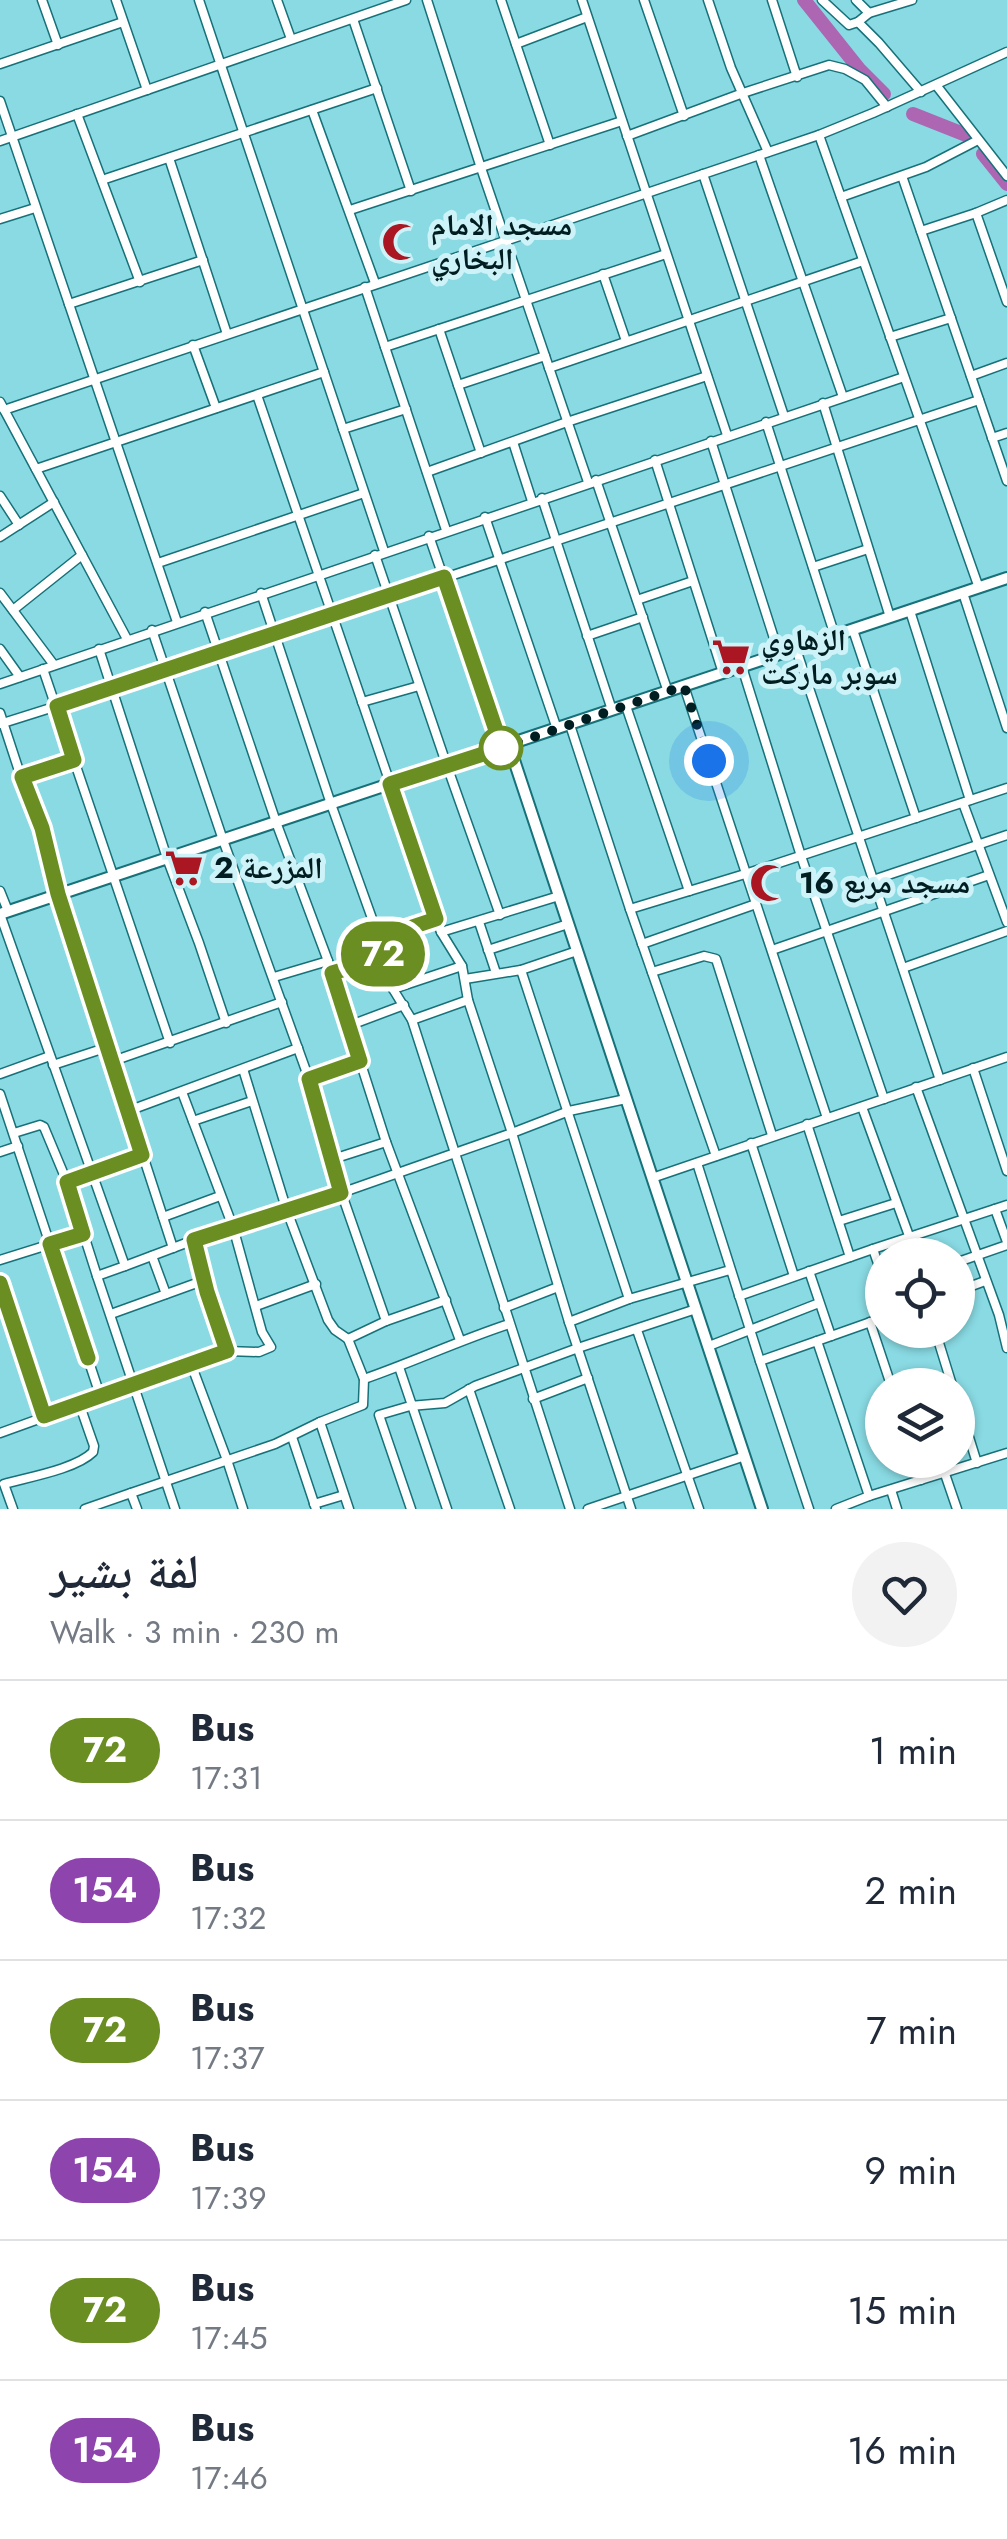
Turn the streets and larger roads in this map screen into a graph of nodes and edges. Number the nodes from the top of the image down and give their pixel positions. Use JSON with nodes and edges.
{"nodes":[{"id":1,"x":42,"y":0,"type":"edge"},
{"id":2,"x":116,"y":0,"type":"edge"},
{"id":3,"x":199,"y":0,"type":"edge"},
{"id":4,"x":277,"y":0,"type":"edge"},
{"id":5,"x":406,"y":0,"type":"edge"},
{"id":6,"x":428,"y":0,"type":"edge"},
{"id":7,"x":501,"y":0,"type":"edge"},
{"id":8,"x":582,"y":0,"type":"edge"},
{"id":9,"x":644,"y":0,"type":"edge"},
{"id":10,"x":708,"y":0,"type":"edge"},
{"id":11,"x":772,"y":0,"type":"edge"},
{"id":12,"x":822,"y":0,"type":"edge"},
{"id":13,"x":856,"y":0,"type":"edge"},
{"id":14,"x":912,"y":0,"type":"edge"},
{"id":15,"x":870,"y":12,"type":"junction"},
{"id":16,"x":587,"y":18,"type":"junction"},
{"id":17,"x":353,"y":19,"type":"junction"},
{"id":18,"x":123,"y":22,"type":"junction"},
{"id":19,"x":858,"y":22,"type":"junction"},
{"id":20,"x":292,"y":39,"type":"junction"},
{"id":21,"x":58,"y":44,"type":"junction"},
{"id":22,"x":516,"y":44,"type":"junction"},
{"id":23,"x":1005,"y":53,"type":"edge"},
{"id":24,"x":0,"y":64,"type":"edge"},
{"id":25,"x":220,"y":64,"type":"junction"},
{"id":26,"x":1007,"y":66,"type":"edge"},
{"id":27,"x":797,"y":76,"type":"junction"},
{"id":28,"x":936,"y":85,"type":"junction"},
{"id":29,"x":378,"y":88,"type":"junction"},
{"id":30,"x":147,"y":90,"type":"junction"},
{"id":31,"x":921,"y":92,"type":"junction"},
{"id":32,"x":744,"y":93,"type":"junction"},
{"id":33,"x":0,"y":101,"type":"edge"},
{"id":34,"x":887,"y":107,"type":"junction"},
{"id":35,"x":312,"y":110,"type":"junction"},
{"id":36,"x":77,"y":114,"type":"junction"},
{"id":37,"x":684,"y":116,"type":"junction"},
{"id":38,"x":622,"y":121,"type":"junction"},
{"id":39,"x":244,"y":134,"type":"junction"},
{"id":40,"x":819,"y":135,"type":"junction"},
{"id":41,"x":627,"y":136,"type":"junction"},
{"id":42,"x":12,"y":137,"type":"junction"},
{"id":43,"x":978,"y":140,"type":"junction"},
{"id":44,"x":0,"y":141,"type":"edge"},
{"id":45,"x":550,"y":145,"type":"junction"},
{"id":46,"x":764,"y":154,"type":"junction"},
{"id":47,"x":169,"y":158,"type":"junction"},
{"id":48,"x":1002,"y":163,"type":"edge"},
{"id":49,"x":481,"y":168,"type":"junction"},
{"id":50,"x":703,"y":174,"type":"junction"},
{"id":51,"x":902,"y":176,"type":"junction"},
{"id":52,"x":1007,"y":176,"type":"edge"},
{"id":53,"x":102,"y":180,"type":"junction"},
{"id":54,"x":412,"y":191,"type":"junction"},
{"id":55,"x":646,"y":193,"type":"junction"},
{"id":56,"x":841,"y":197,"type":"junction"},
{"id":57,"x":1007,"y":200,"type":"edge"},
{"id":58,"x":35,"y":208,"type":"junction"},
{"id":59,"x":350,"y":210,"type":"junction"},
{"id":60,"x":976,"y":214,"type":"junction"},
{"id":61,"x":0,"y":219,"type":"edge"},
{"id":62,"x":922,"y":232,"type":"junction"},
{"id":63,"x":506,"y":240,"type":"junction"},
{"id":64,"x":666,"y":254,"type":"junction"},
{"id":65,"x":204,"y":260,"type":"junction"},
{"id":66,"x":863,"y":260,"type":"junction"},
{"id":67,"x":604,"y":274,"type":"junction"},
{"id":68,"x":1003,"y":275,"type":"edge"},
{"id":69,"x":140,"y":282,"type":"junction"},
{"id":70,"x":802,"y":282,"type":"junction"},
{"id":71,"x":375,"y":284,"type":"junction"},
{"id":72,"x":365,"y":287,"type":"junction"},
{"id":73,"x":526,"y":300,"type":"junction"},
{"id":74,"x":747,"y":300,"type":"junction"},
{"id":75,"x":1007,"y":302,"type":"edge"},
{"id":76,"x":68,"y":304,"type":"junction"},
{"id":77,"x":302,"y":308,"type":"junction"},
{"id":78,"x":951,"y":318,"type":"junction"},
{"id":79,"x":688,"y":321,"type":"junction"},
{"id":80,"x":439,"y":330,"type":"junction"},
{"id":81,"x":227,"y":334,"type":"junction"},
{"id":82,"x":890,"y":338,"type":"junction"},
{"id":83,"x":626,"y":341,"type":"junction"},
{"id":84,"x":193,"y":345,"type":"junction"},
{"id":85,"x":385,"y":347,"type":"junction"},
{"id":86,"x":545,"y":356,"type":"junction"},
{"id":87,"x":1007,"y":364,"type":"edge"},
{"id":88,"x":550,"y":368,"type":"junction"},
{"id":89,"x":324,"y":372,"type":"junction"},
{"id":90,"x":707,"y":376,"type":"junction"},
{"id":91,"x":904,"y":376,"type":"junction"},
{"id":92,"x":971,"y":376,"type":"junction"},
{"id":93,"x":94,"y":379,"type":"junction"},
{"id":94,"x":458,"y":385,"type":"junction"},
{"id":95,"x":258,"y":395,"type":"junction"},
{"id":96,"x":844,"y":396,"type":"junction"},
{"id":97,"x":979,"y":400,"type":"junction"},
{"id":98,"x":823,"y":403,"type":"junction"},
{"id":99,"x":2,"y":406,"type":"edge"},
{"id":100,"x":216,"y":408,"type":"junction"},
{"id":101,"x":406,"y":408,"type":"junction"},
{"id":102,"x":784,"y":416,"type":"junction"},
{"id":103,"x":919,"y":420,"type":"junction"},
{"id":104,"x":567,"y":422,"type":"junction"},
{"id":105,"x":766,"y":422,"type":"junction"},
{"id":106,"x":343,"y":429,"type":"junction"},
{"id":107,"x":1007,"y":433,"type":"edge"},
{"id":108,"x":726,"y":435,"type":"junction"},
{"id":109,"x":992,"y":438,"type":"junction"},
{"id":110,"x":710,"y":440,"type":"junction"},
{"id":111,"x":116,"y":442,"type":"junction"},
{"id":112,"x":513,"y":442,"type":"junction"},
{"id":113,"x":837,"y":447,"type":"junction"},
{"id":114,"x":481,"y":453,"type":"junction"},
{"id":115,"x":654,"y":460,"type":"junction"},
{"id":116,"x":780,"y":466,"type":"junction"},
{"id":117,"x":36,"y":469,"type":"junction"},
{"id":118,"x":427,"y":472,"type":"junction"},
{"id":119,"x":592,"y":481,"type":"junction"},
{"id":120,"x":1007,"y":481,"type":"edge"},
{"id":121,"x":725,"y":484,"type":"junction"},
{"id":122,"x":364,"y":493,"type":"junction"},
{"id":123,"x":0,"y":496,"type":"edge"},
{"id":124,"x":537,"y":500,"type":"junction"},
{"id":125,"x":54,"y":502,"type":"junction"},
{"id":126,"x":668,"y":502,"type":"junction"},
{"id":127,"x":298,"y":514,"type":"junction"},
{"id":128,"x":485,"y":517,"type":"junction"},
{"id":129,"x":610,"y":522,"type":"junction"},
{"id":130,"x":18,"y":524,"type":"junction"},
{"id":131,"x":446,"y":530,"type":"junction"},
{"id":132,"x":429,"y":536,"type":"junction"},
{"id":133,"x":0,"y":538,"type":"edge"},
{"id":134,"x":556,"y":540,"type":"junction"},
{"id":135,"x":868,"y":549,"type":"junction"},
{"id":136,"x":380,"y":553,"type":"junction"},
{"id":137,"x":82,"y":555,"type":"junction"},
{"id":138,"x":499,"y":559,"type":"junction"},
{"id":139,"x":158,"y":563,"type":"junction"},
{"id":140,"x":813,"y":567,"type":"junction"},
{"id":141,"x":319,"y":574,"type":"junction"},
{"id":142,"x":444,"y":577,"type":"junction"},
{"id":143,"x":1007,"y":578,"type":"edge"},
{"id":144,"x":693,"y":581,"type":"junction"},
{"id":145,"x":979,"y":588,"type":"junction"},
{"id":146,"x":0,"y":593,"type":"edge"},
{"id":147,"x":261,"y":593,"type":"junction"},
{"id":148,"x":964,"y":593,"type":"junction"},
{"id":149,"x":389,"y":595,"type":"junction"},
{"id":150,"x":637,"y":600,"type":"junction"},
{"id":151,"x":12,"y":610,"type":"junction"},
{"id":152,"x":910,"y":610,"type":"junction"},
{"id":153,"x":205,"y":612,"type":"junction"},
{"id":154,"x":332,"y":614,"type":"junction"},
{"id":155,"x":643,"y":617,"type":"junction"},
{"id":156,"x":890,"y":618,"type":"junction"},
{"id":157,"x":178,"y":622,"type":"junction"},
{"id":158,"x":152,"y":630,"type":"junction"},
{"id":159,"x":852,"y":630,"type":"junction"},
{"id":160,"x":274,"y":634,"type":"junction"},
{"id":161,"x":588,"y":636,"type":"junction"},
{"id":162,"x":835,"y":636,"type":"junction"},
{"id":163,"x":127,"y":639,"type":"junction"},
{"id":164,"x":0,"y":649,"type":"edge"},
{"id":165,"x":98,"y":649,"type":"junction"},
{"id":166,"x":796,"y":649,"type":"junction"},
{"id":167,"x":218,"y":652,"type":"junction"},
{"id":168,"x":779,"y":654,"type":"junction"},
{"id":169,"x":54,"y":665,"type":"junction"},
{"id":170,"x":742,"y":667,"type":"junction"},
{"id":171,"x":43,"y":669,"type":"junction"},
{"id":172,"x":165,"y":670,"type":"junction"},
{"id":173,"x":723,"y":673,"type":"junction"},
{"id":174,"x":20,"y":677,"type":"junction"},
{"id":175,"x":0,"y":684,"type":"edge"},
{"id":176,"x":420,"y":686,"type":"junction"},
{"id":177,"x":684,"y":686,"type":"junction"},
{"id":178,"x":112,"y":688,"type":"junction"},
{"id":179,"x":668,"y":692,"type":"junction"},
{"id":180,"x":362,"y":702,"type":"junction"},
{"id":181,"x":57,"y":706,"type":"junction"},
{"id":182,"x":626,"y":706,"type":"junction"},
{"id":183,"x":612,"y":710,"type":"junction"},
{"id":184,"x":1,"y":720,"type":"edge"},
{"id":185,"x":570,"y":724,"type":"junction"},
{"id":186,"x":1007,"y":728,"type":"edge"},
{"id":187,"x":556,"y":729,"type":"junction"},
{"id":188,"x":505,"y":746,"type":"junction"},
{"id":189,"x":74,"y":760,"type":"junction"},
{"id":190,"x":446,"y":766,"type":"junction"},
{"id":191,"x":22,"y":777,"type":"junction"},
{"id":192,"x":390,"y":784,"type":"junction"},
{"id":193,"x":1007,"y":788,"type":"edge"},
{"id":194,"x":966,"y":801,"type":"junction"},
{"id":195,"x":331,"y":804,"type":"junction"},
{"id":196,"x":916,"y":818,"type":"junction"},
{"id":197,"x":276,"y":822,"type":"junction"},
{"id":198,"x":1007,"y":835,"type":"edge"},
{"id":199,"x":859,"y":837,"type":"junction"},
{"id":200,"x":223,"y":840,"type":"junction"},
{"id":201,"x":977,"y":846,"type":"junction"},
{"id":202,"x":801,"y":856,"type":"junction"},
{"id":203,"x":166,"y":858,"type":"junction"},
{"id":204,"x":745,"y":874,"type":"junction"},
{"id":205,"x":112,"y":876,"type":"junction"},
{"id":206,"x":989,"y":876,"type":"junction"},
{"id":207,"x":873,"y":880,"type":"junction"},
{"id":208,"x":0,"y":891,"type":"edge"},
{"id":209,"x":689,"y":891,"type":"junction"},
{"id":210,"x":1007,"y":891,"type":"edge"},
{"id":211,"x":58,"y":894,"type":"junction"},
{"id":212,"x":996,"y":894,"type":"junction"},
{"id":213,"x":559,"y":896,"type":"junction"},
{"id":214,"x":756,"y":904,"type":"junction"},
{"id":215,"x":630,"y":909,"type":"junction"},
{"id":216,"x":884,"y":910,"type":"junction"},
{"id":217,"x":3,"y":913,"type":"edge"},
{"id":218,"x":500,"y":915,"type":"junction"},
{"id":219,"x":436,"y":919,"type":"junction"},
{"id":220,"x":479,"y":922,"type":"junction"},
{"id":221,"x":1007,"y":922,"type":"edge"},
{"id":222,"x":568,"y":924,"type":"junction"},
{"id":223,"x":827,"y":930,"type":"junction"},
{"id":224,"x":1007,"y":931,"type":"edge"},
{"id":225,"x":441,"y":932,"type":"junction"},
{"id":226,"x":379,"y":938,"type":"junction"},
{"id":227,"x":642,"y":944,"type":"junction"},
{"id":228,"x":488,"y":950,"type":"junction"},
{"id":229,"x":772,"y":950,"type":"junction"},
{"id":230,"x":578,"y":951,"type":"junction"},
{"id":231,"x":383,"y":958,"type":"junction"},
{"id":232,"x":328,"y":961,"type":"junction"},
{"id":233,"x":462,"y":966,"type":"junction"},
{"id":234,"x":903,"y":968,"type":"junction"},
{"id":235,"x":522,"y":970,"type":"junction"},
{"id":236,"x":652,"y":972,"type":"junction"},
{"id":237,"x":332,"y":973,"type":"junction"},
{"id":238,"x":496,"y":973,"type":"junction"},
{"id":239,"x":274,"y":977,"type":"junction"},
{"id":240,"x":465,"y":979,"type":"junction"},
{"id":241,"x":392,"y":989,"type":"junction"},
{"id":242,"x":468,"y":1000,"type":"junction"},
{"id":243,"x":282,"y":1002,"type":"junction"},
{"id":244,"x":404,"y":1005,"type":"junction"},
{"id":245,"x":412,"y":1020,"type":"junction"},
{"id":246,"x":226,"y":1023,"type":"junction"},
{"id":247,"x":348,"y":1026,"type":"junction"},
{"id":248,"x":170,"y":1043,"type":"junction"},
{"id":249,"x":108,"y":1047,"type":"junction"},
{"id":250,"x":298,"y":1048,"type":"junction"},
{"id":251,"x":1007,"y":1057,"type":"edge"},
{"id":252,"x":52,"y":1061,"type":"junction"},
{"id":253,"x":113,"y":1061,"type":"junction"},
{"id":254,"x":360,"y":1061,"type":"junction"},
{"id":255,"x":973,"y":1068,"type":"junction"},
{"id":256,"x":243,"y":1069,"type":"junction"},
{"id":257,"x":0,"y":1074,"type":"edge"},
{"id":258,"x":309,"y":1079,"type":"junction"},
{"id":259,"x":940,"y":1080,"type":"junction"},
{"id":260,"x":916,"y":1088,"type":"junction"},
{"id":261,"x":182,"y":1092,"type":"junction"},
{"id":262,"x":0,"y":1094,"type":"edge"},
{"id":263,"x":626,"y":1098,"type":"junction"},
{"id":264,"x":884,"y":1099,"type":"junction"},
{"id":265,"x":252,"y":1100,"type":"junction"},
{"id":266,"x":862,"y":1107,"type":"junction"},
{"id":267,"x":569,"y":1110,"type":"junction"},
{"id":268,"x":128,"y":1111,"type":"junction"},
{"id":269,"x":828,"y":1118,"type":"junction"},
{"id":270,"x":194,"y":1121,"type":"junction"},
{"id":271,"x":807,"y":1124,"type":"junction"},
{"id":272,"x":14,"y":1133,"type":"junction"},
{"id":273,"x":512,"y":1133,"type":"junction"},
{"id":274,"x":772,"y":1136,"type":"junction"},
{"id":275,"x":386,"y":1142,"type":"junction"},
{"id":276,"x":750,"y":1143,"type":"junction"},
{"id":277,"x":18,"y":1146,"type":"junction"},
{"id":278,"x":0,"y":1152,"type":"edge"},
{"id":279,"x":455,"y":1152,"type":"junction"},
{"id":280,"x":142,"y":1155,"type":"junction"},
{"id":281,"x":716,"y":1156,"type":"junction"},
{"id":282,"x":330,"y":1160,"type":"junction"},
{"id":283,"x":696,"y":1163,"type":"junction"},
{"id":284,"x":1007,"y":1171,"type":"edge"},
{"id":285,"x":92,"y":1173,"type":"junction"},
{"id":286,"x":397,"y":1173,"type":"junction"},
{"id":287,"x":652,"y":1178,"type":"junction"},
{"id":288,"x":67,"y":1182,"type":"junction"},
{"id":289,"x":341,"y":1193,"type":"junction"},
{"id":290,"x":220,"y":1196,"type":"junction"},
{"id":291,"x":896,"y":1203,"type":"junction"},
{"id":292,"x":1007,"y":1205,"type":"edge"},
{"id":293,"x":995,"y":1209,"type":"junction"},
{"id":294,"x":287,"y":1212,"type":"junction"},
{"id":295,"x":162,"y":1216,"type":"junction"},
{"id":296,"x":964,"y":1219,"type":"junction"},
{"id":297,"x":839,"y":1221,"type":"junction"},
{"id":298,"x":233,"y":1227,"type":"junction"},
{"id":299,"x":83,"y":1234,"type":"junction"},
{"id":300,"x":909,"y":1237,"type":"junction"},
{"id":301,"x":906,"y":1238,"type":"edge"},
{"id":302,"x":194,"y":1240,"type":"junction"},
{"id":303,"x":1007,"y":1243,"type":"edge"},
{"id":304,"x":50,"y":1244,"type":"junction"},
{"id":305,"x":173,"y":1248,"type":"junction"},
{"id":306,"x":865,"y":1251,"type":"edge"},
{"id":307,"x":152,"y":1256,"type":"junction"},
{"id":308,"x":976,"y":1256,"type":"junction"},
{"id":309,"x":850,"y":1257,"type":"junction"},
{"id":310,"x":0,"y":1260,"type":"edge"},
{"id":311,"x":125,"y":1266,"type":"junction"},
{"id":312,"x":730,"y":1270,"type":"junction"},
{"id":313,"x":808,"y":1271,"type":"junction"},
{"id":314,"x":98,"y":1276,"type":"junction"},
{"id":315,"x":794,"y":1276,"type":"junction"},
{"id":316,"x":205,"y":1280,"type":"junction"},
{"id":317,"x":986,"y":1281,"type":"junction"},
{"id":318,"x":687,"y":1282,"type":"junction"},
{"id":319,"x":0,"y":1283,"type":"edge"},
{"id":320,"x":316,"y":1284,"type":"junction"},
{"id":321,"x":975,"y":1285,"type":"edge"},
{"id":322,"x":558,"y":1287,"type":"junction"},
{"id":323,"x":166,"y":1294,"type":"junction"},
{"id":324,"x":740,"y":1296,"type":"junction"},
{"id":325,"x":629,"y":1299,"type":"junction"},
{"id":326,"x":446,"y":1300,"type":"junction"},
{"id":327,"x":819,"y":1303,"type":"junction"},
{"id":328,"x":256,"y":1306,"type":"junction"},
{"id":329,"x":504,"y":1308,"type":"junction"},
{"id":330,"x":696,"y":1309,"type":"junction"},
{"id":331,"x":111,"y":1314,"type":"junction"},
{"id":332,"x":386,"y":1321,"type":"junction"},
{"id":333,"x":568,"y":1322,"type":"junction"},
{"id":334,"x":508,"y":1324,"type":"junction"},
{"id":335,"x":865,"y":1324,"type":"edge"},
{"id":336,"x":750,"y":1328,"type":"junction"},
{"id":337,"x":637,"y":1330,"type":"junction"},
{"id":338,"x":830,"y":1336,"type":"junction"},
{"id":339,"x":348,"y":1339,"type":"junction"},
{"id":340,"x":460,"y":1340,"type":"junction"},
{"id":341,"x":816,"y":1341,"type":"junction"},
{"id":342,"x":708,"y":1346,"type":"junction"},
{"id":343,"x":578,"y":1348,"type":"junction"},
{"id":344,"x":1007,"y":1348,"type":"edge"},
{"id":345,"x":227,"y":1351,"type":"junction"},
{"id":346,"x":760,"y":1361,"type":"junction"},
{"id":347,"x":192,"y":1364,"type":"junction"},
{"id":348,"x":399,"y":1367,"type":"junction"},
{"id":349,"x":523,"y":1369,"type":"junction"},
{"id":350,"x":588,"y":1378,"type":"junction"},
{"id":351,"x":364,"y":1380,"type":"junction"},
{"id":352,"x":134,"y":1384,"type":"junction"},
{"id":353,"x":469,"y":1389,"type":"junction"},
{"id":354,"x":100,"y":1395,"type":"junction"},
{"id":355,"x":533,"y":1399,"type":"junction"},
{"id":356,"x":79,"y":1403,"type":"junction"},
{"id":357,"x":364,"y":1406,"type":"junction"},
{"id":358,"x":414,"y":1406,"type":"junction"},
{"id":359,"x":379,"y":1415,"type":"junction"},
{"id":360,"x":44,"y":1416,"type":"junction"},
{"id":361,"x":320,"y":1422,"type":"junction"},
{"id":362,"x":0,"y":1433,"type":"edge"},
{"id":363,"x":292,"y":1437,"type":"junction"},
{"id":364,"x":1005,"y":1454,"type":"edge"},
{"id":365,"x":745,"y":1456,"type":"junction"},
{"id":366,"x":975,"y":1457,"type":"edge"},
{"id":367,"x":227,"y":1460,"type":"junction"},
{"id":368,"x":977,"y":1463,"type":"joint"},
{"id":369,"x":1007,"y":1465,"type":"edge"},
{"id":370,"x":0,"y":1472,"type":"edge"},
{"id":371,"x":688,"y":1475,"type":"junction"},
{"id":372,"x":929,"y":1478,"type":"edge"},
{"id":373,"x":946,"y":1478,"type":"edge"},
{"id":374,"x":921,"y":1480,"type":"joint"},
{"id":375,"x":164,"y":1481,"type":"junction"},
{"id":376,"x":4,"y":1484,"type":"junction"},
{"id":377,"x":891,"y":1490,"type":"junction"},
{"id":378,"x":131,"y":1493,"type":"junction"},
{"id":379,"x":344,"y":1494,"type":"junction"},
{"id":380,"x":627,"y":1496,"type":"junction"},
{"id":381,"x":869,"y":1496,"type":"junction"},
{"id":382,"x":315,"y":1506,"type":"edge"},
{"id":383,"x":13,"y":1509,"type":"edge"},
{"id":384,"x":85,"y":1509,"type":"edge"},
{"id":385,"x":137,"y":1509,"type":"edge"},
{"id":386,"x":175,"y":1509,"type":"edge"},
{"id":387,"x":243,"y":1509,"type":"edge"},
{"id":388,"x":349,"y":1509,"type":"edge"},
{"id":389,"x":411,"y":1509,"type":"edge"},
{"id":390,"x":447,"y":1509,"type":"edge"},
{"id":391,"x":510,"y":1509,"type":"edge"},
{"id":392,"x":570,"y":1509,"type":"edge"},
{"id":393,"x":588,"y":1509,"type":"edge"},
{"id":394,"x":632,"y":1509,"type":"edge"},
{"id":395,"x":699,"y":1509,"type":"edge"},
{"id":396,"x":762,"y":1509,"type":"edge"},
{"id":397,"x":808,"y":1509,"type":"edge"},
{"id":398,"x":836,"y":1509,"type":"edge"},
{"id":399,"x":897,"y":1509,"type":"edge"},
{"id":400,"x":957,"y":1509,"type":"edge"}],
"edges":[{"from":1,"to":21,"type":"street"},
{"from":2,"to":18,"type":"street"},
{"from":3,"to":25,"type":"street"},
{"from":4,"to":20,"type":"street"},
{"from":5,"to":17,"type":"street"},
{"from":6,"to":49,"type":"street"},
{"from":7,"to":22,"type":"street"},
{"from":8,"to":16,"type":"street"},
{"from":9,"to":37,"type":"street"},
{"from":10,"to":32,"type":"street"},
{"from":11,"to":27,"type":"street"},
{"from":12,"to":19,"type":"street"},
{"from":13,"to":15,"type":"street"},
{"from":14,"to":15,"type":"street"},
{"from":15,"to":19,"type":"street"},
{"from":16,"to":22,"type":"street"},
{"from":16,"to":38,"type":"street"},
{"from":17,"to":20,"type":"street"},
{"from":17,"to":29,"type":"street"},
{"from":18,"to":21,"type":"street"},
{"from":18,"to":30,"type":"street"},
{"from":19,"to":31,"type":"street"},
{"from":20,"to":25,"type":"street"},
{"from":21,"to":24,"type":"street"},
{"from":22,"to":45,"type":"street"},
{"from":23,"to":26,"type":"street"},
{"from":23,"to":28,"type":"street"},
{"from":25,"to":30,"type":"street"},
{"from":25,"to":39,"type":"street"},
{"from":27,"to":32,"type":"street"},
{"from":27,"to":34,"type":"street"},
{"from":28,"to":31,"type":"street"},
{"from":28,"to":43,"type":"street"},
{"from":29,"to":35,"type":"street"},
{"from":29,"to":54,"type":"street"},
{"from":30,"to":36,"type":"street"},
{"from":31,"to":34,"type":"street"},
{"from":32,"to":37,"type":"street"},
{"from":32,"to":46,"type":"street"},
{"from":33,"to":42,"type":"street"},
{"from":34,"to":40,"type":"street"},
{"from":35,"to":39,"type":"street"},
{"from":35,"to":59,"type":"street"},
{"from":36,"to":42,"type":"street"},
{"from":36,"to":53,"type":"street"},
{"from":37,"to":41,"type":"street"},
{"from":38,"to":41,"type":"street"},
{"from":38,"to":45,"type":"street"},
{"from":39,"to":47,"type":"street"},
{"from":39,"to":77,"type":"street"},
{"from":40,"to":46,"type":"street"},
{"from":40,"to":56,"type":"street"},
{"from":41,"to":55,"type":"street"},
{"from":42,"to":44,"type":"street"},
{"from":42,"to":58,"type":"street"},
{"from":43,"to":48,"type":"street"},
{"from":43,"to":51,"type":"street"},
{"from":45,"to":49,"type":"street"},
{"from":46,"to":50,"type":"street"},
{"from":46,"to":70,"type":"street"},
{"from":47,"to":53,"type":"street"},
{"from":47,"to":65,"type":"street"},
{"from":48,"to":52,"type":"street"},
{"from":49,"to":54,"type":"street"},
{"from":49,"to":63,"type":"street"},
{"from":50,"to":55,"type":"street"},
{"from":50,"to":74,"type":"street"},
{"from":51,"to":56,"type":"street"},
{"from":51,"to":62,"type":"street"},
{"from":53,"to":69,"type":"street"},
{"from":54,"to":59,"type":"street"},
{"from":55,"to":63,"type":"street"},
{"from":55,"to":64,"type":"street"},
{"from":56,"to":66,"type":"street"},
{"from":57,"to":60,"type":"street"},
{"from":58,"to":61,"type":"street"},
{"from":58,"to":76,"type":"street"},
{"from":59,"to":71,"type":"street"},
{"from":60,"to":62,"type":"street"},
{"from":60,"to":68,"type":"street"},
{"from":62,"to":78,"type":"street"},
{"from":63,"to":71,"type":"street"},
{"from":63,"to":73,"type":"street"},
{"from":64,"to":67,"type":"street"},
{"from":64,"to":79,"type":"street"},
{"from":65,"to":69,"type":"street"},
{"from":65,"to":81,"type":"street"},
{"from":66,"to":70,"type":"street"},
{"from":66,"to":82,"type":"street"},
{"from":67,"to":73,"type":"street"},
{"from":67,"to":83,"type":"street"},
{"from":68,"to":75,"type":"street"},
{"from":69,"to":76,"type":"street"},
{"from":70,"to":74,"type":"street"},
{"from":70,"to":96,"type":"street"},
{"from":71,"to":72,"type":"street"},
{"from":72,"to":77,"type":"street"},
{"from":72,"to":85,"type":"street"},
{"from":73,"to":80,"type":"street"},
{"from":73,"to":86,"type":"street"},
{"from":74,"to":79,"type":"street"},
{"from":74,"to":102,"type":"street"},
{"from":76,"to":93,"type":"street"},
{"from":77,"to":81,"type":"street"},
{"from":77,"to":89,"type":"street"},
{"from":78,"to":82,"type":"street"},
{"from":78,"to":92,"type":"street"},
{"from":79,"to":83,"type":"street"},
{"from":79,"to":90,"type":"street"},
{"from":80,"to":85,"type":"street"},
{"from":80,"to":94,"type":"street"},
{"from":81,"to":84,"type":"street"},
{"from":82,"to":91,"type":"street"},
{"from":83,"to":88,"type":"street"},
{"from":84,"to":93,"type":"street"},
{"from":84,"to":100,"type":"street"},
{"from":85,"to":101,"type":"street"},
{"from":86,"to":88,"type":"street"},
{"from":86,"to":94,"type":"street"},
{"from":87,"to":92,"type":"street"},
{"from":88,"to":104,"type":"street"},
{"from":89,"to":95,"type":"street"},
{"from":89,"to":106,"type":"street"},
{"from":90,"to":104,"type":"street"},
{"from":90,"to":108,"type":"street"},
{"from":91,"to":96,"type":"street"},
{"from":91,"to":103,"type":"street"},
{"from":92,"to":97,"type":"street"},
{"from":93,"to":99,"type":"street"},
{"from":93,"to":111,"type":"street"},
{"from":94,"to":114,"type":"street"},
{"from":95,"to":100,"type":"street"},
{"from":95,"to":127,"type":"street"},
{"from":96,"to":98,"type":"street"},
{"from":97,"to":103,"type":"street"},
{"from":97,"to":109,"type":"street"},
{"from":98,"to":102,"type":"street"},
{"from":98,"to":113,"type":"street"},
{"from":99,"to":117,"type":"street"},
{"from":100,"to":111,"type":"street"},
{"from":101,"to":106,"type":"street"},
{"from":101,"to":118,"type":"street"},
{"from":102,"to":105,"type":"street"},
{"from":103,"to":113,"type":"street"},
{"from":103,"to":145,"type":"street"},
{"from":104,"to":112,"type":"street"},
{"from":104,"to":119,"type":"street"},
{"from":105,"to":108,"type":"street"},
{"from":105,"to":116,"type":"street"},
{"from":106,"to":122,"type":"street"},
{"from":107,"to":109,"type":"street"},
{"from":108,"to":110,"type":"street"},
{"from":109,"to":120,"type":"street"},
{"from":110,"to":115,"type":"street"},
{"from":110,"to":121,"type":"street"},
{"from":111,"to":117,"type":"street"},
{"from":111,"to":139,"type":"street"},
{"from":112,"to":114,"type":"street"},
{"from":112,"to":124,"type":"street"},
{"from":113,"to":116,"type":"street"},
{"from":113,"to":135,"type":"street"},
{"from":114,"to":118,"type":"street"},
{"from":115,"to":119,"type":"street"},
{"from":115,"to":126,"type":"street"},
{"from":116,"to":121,"type":"street"},
{"from":116,"to":140,"type":"street"},
{"from":117,"to":125,"type":"street"},
{"from":118,"to":131,"type":"street"},
{"from":119,"to":124,"type":"street"},
{"from":119,"to":129,"type":"street"},
{"from":121,"to":126,"type":"street"},
{"from":121,"to":168,"type":"street"},
{"from":122,"to":127,"type":"street"},
{"from":122,"to":136,"type":"street"},
{"from":123,"to":130,"type":"street"},
{"from":124,"to":128,"type":"street"},
{"from":124,"to":134,"type":"street"},
{"from":125,"to":130,"type":"street"},
{"from":125,"to":137,"type":"street"},
{"from":126,"to":129,"type":"street"},
{"from":126,"to":144,"type":"street"},
{"from":127,"to":139,"type":"street"},
{"from":127,"to":141,"type":"street"},
{"from":128,"to":131,"type":"street"},
{"from":128,"to":138,"type":"street"},
{"from":129,"to":134,"type":"street"},
{"from":129,"to":150,"type":"street"},
{"from":130,"to":133,"type":"street"},
{"from":131,"to":132,"type":"street"},
{"from":132,"to":136,"type":"street"},
{"from":132,"to":142,"type":"street"},
{"from":134,"to":138,"type":"street"},
{"from":134,"to":161,"type":"street"},
{"from":135,"to":140,"type":"street"},
{"from":135,"to":156,"type":"street"},
{"from":136,"to":141,"type":"street"},
{"from":136,"to":149,"type":"street"},
{"from":137,"to":151,"type":"street"},
{"from":137,"to":163,"type":"street"},
{"from":138,"to":142,"type":"street"},
{"from":138,"to":187,"type":"street"},
{"from":139,"to":157,"type":"street"},
{"from":140,"to":162,"type":"street"},
{"from":141,"to":147,"type":"street"},
{"from":141,"to":154,"type":"street"},
{"from":142,"to":149,"type":"street"},
{"from":142,"to":188,"type":"street"},
{"from":143,"to":145,"type":"street"},
{"from":144,"to":150,"type":"street"},
{"from":144,"to":173,"type":"street"},
{"from":145,"to":148,"type":"street"},
{"from":146,"to":151,"type":"street"},
{"from":147,"to":153,"type":"street"},
{"from":147,"to":160,"type":"street"},
{"from":148,"to":152,"type":"street"},
{"from":148,"to":186,"type":"street"},
{"from":149,"to":154,"type":"street"},
{"from":149,"to":176,"type":"street"},
{"from":150,"to":155,"type":"street"},
{"from":151,"to":169,"type":"street"},
{"from":152,"to":156,"type":"street"},
{"from":152,"to":194,"type":"street"},
{"from":153,"to":157,"type":"street"},
{"from":153,"to":167,"type":"street"},
{"from":154,"to":160,"type":"street"},
{"from":154,"to":180,"type":"street"},
{"from":155,"to":161,"type":"street"},
{"from":155,"to":179,"type":"street"},
{"from":156,"to":159,"type":"street"},
{"from":157,"to":158,"type":"street"},
{"from":158,"to":163,"type":"street"},
{"from":158,"to":172,"type":"street"},
{"from":159,"to":162,"type":"street"},
{"from":159,"to":196,"type":"street"},
{"from":160,"to":167,"type":"street"},
{"from":160,"to":195,"type":"street"},
{"from":161,"to":183,"type":"street"},
{"from":162,"to":166,"type":"street"},
{"from":163,"to":165,"type":"street"},
{"from":164,"to":174,"type":"street"},
{"from":165,"to":169,"type":"street"},
{"from":165,"to":178,"type":"street"},
{"from":166,"to":168,"type":"street"},
{"from":166,"to":199,"type":"street"},
{"from":167,"to":172,"type":"street"},
{"from":167,"to":197,"type":"street"},
{"from":168,"to":170,"type":"street"},
{"from":169,"to":171,"type":"street"},
{"from":170,"to":173,"type":"street"},
{"from":170,"to":202,"type":"street"},
{"from":171,"to":174,"type":"street"},
{"from":171,"to":181,"type":"street"},
{"from":172,"to":178,"type":"street"},
{"from":172,"to":200,"type":"street"},
{"from":173,"to":177,"type":"street"},
{"from":174,"to":175,"type":"street"},
{"from":176,"to":180,"type":"street"},
{"from":176,"to":190,"type":"street"},
{"from":177,"to":179,"type":"street"},
{"from":177,"to":204,"type":"street"},
{"from":178,"to":181,"type":"street"},
{"from":178,"to":203,"type":"street"},
{"from":179,"to":182,"type":"street"},
{"from":180,"to":192,"type":"street"},
{"from":181,"to":184,"type":"street"},
{"from":181,"to":189,"type":"street"},
{"from":182,"to":183,"type":"street"},
{"from":182,"to":209,"type":"street"},
{"from":183,"to":185,"type":"street"},
{"from":184,"to":191,"type":"street"},
{"from":185,"to":187,"type":"street"},
{"from":185,"to":215,"type":"street"},
{"from":187,"to":188,"type":"street"},
{"from":188,"to":190,"type":"street"},
{"from":188,"to":213,"type":"street"},
{"from":189,"to":191,"type":"street"},
{"from":189,"to":205,"type":"street"},
{"from":190,"to":192,"type":"street"},
{"from":190,"to":218,"type":"street"},
{"from":191,"to":211,"type":"street"},
{"from":192,"to":195,"type":"street"},
{"from":192,"to":219,"type":"street"},
{"from":193,"to":194,"type":"street"},
{"from":194,"to":196,"type":"street"},
{"from":194,"to":201,"type":"street"},
{"from":195,"to":197,"type":"street"},
{"from":195,"to":226,"type":"street"},
{"from":196,"to":199,"type":"street"},
{"from":197,"to":200,"type":"street"},
{"from":197,"to":232,"type":"street"},
{"from":198,"to":201,"type":"street"},
{"from":199,"to":202,"type":"street"},
{"from":199,"to":207,"type":"street"},
{"from":200,"to":203,"type":"street"},
{"from":200,"to":239,"type":"street"},
{"from":201,"to":206,"type":"street"},
{"from":201,"to":207,"type":"street"},
{"from":202,"to":204,"type":"street"},
{"from":202,"to":223,"type":"street"},
{"from":203,"to":205,"type":"street"},
{"from":203,"to":246,"type":"street"},
{"from":204,"to":209,"type":"street"},
{"from":204,"to":214,"type":"street"},
{"from":205,"to":211,"type":"street"},
{"from":205,"to":248,"type":"street"},
{"from":206,"to":212,"type":"street"},
{"from":206,"to":216,"type":"street"},
{"from":207,"to":216,"type":"street"},
{"from":208,"to":217,"type":"street"},
{"from":209,"to":215,"type":"street"},
{"from":210,"to":212,"type":"street"},
{"from":211,"to":217,"type":"street"},
{"from":211,"to":249,"type":"street"},
{"from":212,"to":221,"type":"street"},
{"from":213,"to":218,"type":"street"},
{"from":213,"to":222,"type":"street"},
{"from":214,"to":227,"type":"street"},
{"from":214,"to":229,"type":"street"},
{"from":215,"to":227,"type":"street"},
{"from":216,"to":223,"type":"street"},
{"from":216,"to":234,"type":"street"},
{"from":217,"to":252,"type":"street"},
{"from":218,"to":220,"type":"street"},
{"from":219,"to":225,"type":"street"},
{"from":219,"to":226,"type":"street"},
{"from":220,"to":225,"type":"street"},
{"from":220,"to":228,"type":"street"},
{"from":222,"to":228,"type":"street"},
{"from":222,"to":230,"type":"street"},
{"from":223,"to":229,"type":"street"},
{"from":223,"to":264,"type":"street"},
{"from":224,"to":234,"type":"street"},
{"from":225,"to":233,"type":"street"},
{"from":226,"to":231,"type":"street"},
{"from":227,"to":236,"type":"street"},
{"from":228,"to":238,"type":"street"},
{"from":229,"to":269,"type":"street"},
{"from":230,"to":235,"type":"street"},
{"from":230,"to":263,"type":"street"},
{"from":231,"to":237,"type":"street"},
{"from":231,"to":241,"type":"street"},
{"from":232,"to":237,"type":"street"},
{"from":232,"to":239,"type":"street"},
{"from":233,"to":240,"type":"street"},
{"from":233,"to":241,"type":"street"},
{"from":234,"to":259,"type":"street"},
{"from":235,"to":238,"type":"street"},
{"from":235,"to":267,"type":"street"},
{"from":236,"to":274,"type":"street"},
{"from":236,"to":281,"type":"street"},
{"from":237,"to":247,"type":"street"},
{"from":238,"to":240,"type":"street"},
{"from":239,"to":243,"type":"street"},
{"from":240,"to":242,"type":"street"},
{"from":241,"to":244,"type":"street"},
{"from":242,"to":245,"type":"street"},
{"from":242,"to":273,"type":"street"},
{"from":243,"to":246,"type":"street"},
{"from":243,"to":250,"type":"street"},
{"from":244,"to":245,"type":"street"},
{"from":244,"to":247,"type":"street"},
{"from":245,"to":279,"type":"street"},
{"from":246,"to":248,"type":"street"},
{"from":247,"to":254,"type":"street"},
{"from":248,"to":253,"type":"street"},
{"from":249,"to":252,"type":"street"},
{"from":249,"to":253,"type":"street"},
{"from":250,"to":256,"type":"street"},
{"from":250,"to":258,"type":"street"},
{"from":251,"to":255,"type":"street"},
{"from":252,"to":257,"type":"street"},
{"from":252,"to":285,"type":"street"},
{"from":253,"to":268,"type":"street"},
{"from":254,"to":258,"type":"street"},
{"from":254,"to":275,"type":"street"},
{"from":255,"to":259,"type":"street"},
{"from":255,"to":284,"type":"street"},
{"from":256,"to":261,"type":"street"},
{"from":256,"to":265,"type":"street"},
{"from":258,"to":282,"type":"street"},
{"from":259,"to":260,"type":"street"},
{"from":260,"to":264,"type":"street"},
{"from":260,"to":296,"type":"street"},
{"from":261,"to":268,"type":"street"},
{"from":261,"to":270,"type":"street"},
{"from":262,"to":272,"type":"street"},
{"from":263,"to":267,"type":"street"},
{"from":263,"to":287,"type":"street"},
{"from":264,"to":266,"type":"street"},
{"from":265,"to":270,"type":"street"},
{"from":265,"to":294,"type":"street"},
{"from":266,"to":269,"type":"street"},
{"from":266,"to":291,"type":"street"},
{"from":267,"to":273,"type":"street"},
{"from":267,"to":325,"type":"street"},
{"from":268,"to":280,"type":"street"},
{"from":269,"to":271,"type":"street"},
{"from":270,"to":290,"type":"street"},
{"from":271,"to":274,"type":"street"},
{"from":271,"to":297,"type":"street"},
{"from":272,"to":277,"type":"street"},
{"from":272,"to":288,"type":"street"},
{"from":273,"to":279,"type":"street"},
{"from":273,"to":322,"type":"street"},
{"from":274,"to":276,"type":"street"},
{"from":275,"to":282,"type":"street"},
{"from":275,"to":286,"type":"street"},
{"from":276,"to":281,"type":"street"},
{"from":276,"to":315,"type":"street"},
{"from":277,"to":278,"type":"street"},
{"from":277,"to":304,"type":"street"},
{"from":279,"to":286,"type":"street"},
{"from":279,"to":329,"type":"street"},
{"from":280,"to":285,"type":"street"},
{"from":280,"to":295,"type":"street"},
{"from":281,"to":283,"type":"street"},
{"from":282,"to":289,"type":"street"},
{"from":283,"to":287,"type":"street"},
{"from":283,"to":312,"type":"street"},
{"from":285,"to":288,"type":"street"},
{"from":285,"to":311,"type":"street"},
{"from":286,"to":289,"type":"street"},
{"from":286,"to":326,"type":"street"},
{"from":287,"to":318,"type":"street"},
{"from":288,"to":299,"type":"street"},
{"from":289,"to":294,"type":"street"},
{"from":289,"to":332,"type":"street"},
{"from":290,"to":295,"type":"street"},
{"from":290,"to":298,"type":"street"},
{"from":291,"to":297,"type":"street"},
{"from":291,"to":300,"type":"street"},
{"from":292,"to":293,"type":"street"},
{"from":293,"to":296,"type":"street"},
{"from":293,"to":303,"type":"street"},
{"from":294,"to":298,"type":"street"},
{"from":294,"to":320,"type":"street"},
{"from":295,"to":305,"type":"street"},
{"from":296,"to":300,"type":"street"},
{"from":296,"to":308,"type":"street"},
{"from":297,"to":309,"type":"street"},
{"from":298,"to":302,"type":"street"},
{"from":298,"to":328,"type":"street"},
{"from":299,"to":304,"type":"street"},
{"from":299,"to":314,"type":"street"},
{"from":300,"to":301,"type":"street"},
{"from":302,"to":305,"type":"street"},
{"from":302,"to":316,"type":"street"},
{"from":303,"to":308,"type":"street"},
{"from":304,"to":310,"type":"street"},
{"from":304,"to":354,"type":"street"},
{"from":305,"to":307,"type":"street"},
{"from":306,"to":309,"type":"street"},
{"from":307,"to":311,"type":"street"},
{"from":307,"to":323,"type":"street"},
{"from":308,"to":317,"type":"street"},
{"from":309,"to":313,"type":"street"},
{"from":311,"to":314,"type":"street"},
{"from":312,"to":318,"type":"street"},
{"from":312,"to":324,"type":"street"},
{"from":313,"to":315,"type":"street"},
{"from":313,"to":327,"type":"street"},
{"from":314,"to":331,"type":"street"},
{"from":315,"to":324,"type":"street"},
{"from":316,"to":323,"type":"street"},
{"from":316,"to":345,"type":"street"},
{"from":317,"to":321,"type":"street"},
{"from":317,"to":344,"type":"street"},
{"from":318,"to":325,"type":"street"},
{"from":318,"to":330,"type":"street"},
{"from":319,"to":360,"type":"street"},
{"from":320,"to":328,"type":"street"},
{"from":320,"to":339,"type":"street"},
{"from":322,"to":329,"type":"street"},
{"from":322,"to":333,"type":"street"},
{"from":323,"to":331,"type":"street"},
{"from":324,"to":336,"type":"street"},
{"from":325,"to":333,"type":"street"},
{"from":326,"to":332,"type":"street"},
{"from":326,"to":340,"type":"street"},
{"from":327,"to":336,"type":"street"},
{"from":327,"to":338,"type":"street"},
{"from":328,"to":345,"type":"street"},
{"from":329,"to":334,"type":"street"},
{"from":330,"to":337,"type":"street"},
{"from":330,"to":342,"type":"street"},
{"from":331,"to":352,"type":"street"},
{"from":332,"to":339,"type":"street"},
{"from":333,"to":343,"type":"street"},
{"from":334,"to":340,"type":"street"},
{"from":334,"to":349,"type":"street"},
{"from":335,"to":338,"type":"street"},
{"from":336,"to":342,"type":"street"},
{"from":336,"to":346,"type":"street"},
{"from":337,"to":343,"type":"street"},
{"from":337,"to":371,"type":"street"},
{"from":338,"to":341,"type":"street"},
{"from":339,"to":351,"type":"street"},
{"from":340,"to":348,"type":"street"},
{"from":341,"to":346,"type":"street"},
{"from":341,"to":381,"type":"street"},
{"from":342,"to":365,"type":"street"},
{"from":343,"to":349,"type":"street"},
{"from":343,"to":350,"type":"street"},
{"from":345,"to":347,"type":"street"},
{"from":346,"to":397,"type":"street"},
{"from":347,"to":352,"type":"street"},
{"from":347,"to":367,"type":"street"},
{"from":348,"to":351,"type":"street"},
{"from":348,"to":358,"type":"street"},
{"from":349,"to":353,"type":"street"},
{"from":349,"to":355,"type":"street"},
{"from":350,"to":355,"type":"street"},
{"from":350,"to":380,"type":"street"},
{"from":351,"to":357,"type":"street"},
{"from":352,"to":354,"type":"street"},
{"from":352,"to":375,"type":"street"},
{"from":353,"to":358,"type":"street"},
{"from":353,"to":391,"type":"street"},
{"from":354,"to":356,"type":"street"},
{"from":355,"to":392,"type":"street"},
{"from":356,"to":360,"type":"street"},
{"from":356,"to":376,"type":"street"},
{"from":357,"to":359,"type":"street"},
{"from":357,"to":361,"type":"street"},
{"from":358,"to":359,"type":"street"},
{"from":358,"to":390,"type":"street"},
{"from":359,"to":389,"type":"street"},
{"from":360,"to":362,"type":"street"},
{"from":361,"to":363,"type":"street"},
{"from":361,"to":379,"type":"street"},
{"from":363,"to":367,"type":"street"},
{"from":363,"to":382,"type":"street"},
{"from":364,"to":368,"type":"street"},
{"from":364,"to":369,"type":"street"},
{"from":365,"to":371,"type":"street"},
{"from":365,"to":396,"type":"street"},
{"from":366,"to":368,"type":"street"},
{"from":367,"to":375,"type":"street"},
{"from":367,"to":387,"type":"street"},
{"from":370,"to":376,"type":"street"},
{"from":371,"to":380,"type":"street"},
{"from":371,"to":395,"type":"street"},
{"from":372,"to":374,"type":"street"},
{"from":373,"to":400,"type":"street"},
{"from":374,"to":377,"type":"street"},
{"from":375,"to":378,"type":"street"},
{"from":375,"to":386,"type":"street"},
{"from":376,"to":383,"type":"street"},
{"from":377,"to":381,"type":"street"},
{"from":377,"to":399,"type":"street"},
{"from":378,"to":384,"type":"street"},
{"from":378,"to":385,"type":"street"},
{"from":379,"to":382,"type":"street"},
{"from":379,"to":388,"type":"street"},
{"from":380,"to":393,"type":"street"},
{"from":380,"to":394,"type":"street"},
{"from":381,"to":398,"type":"street"}]}
